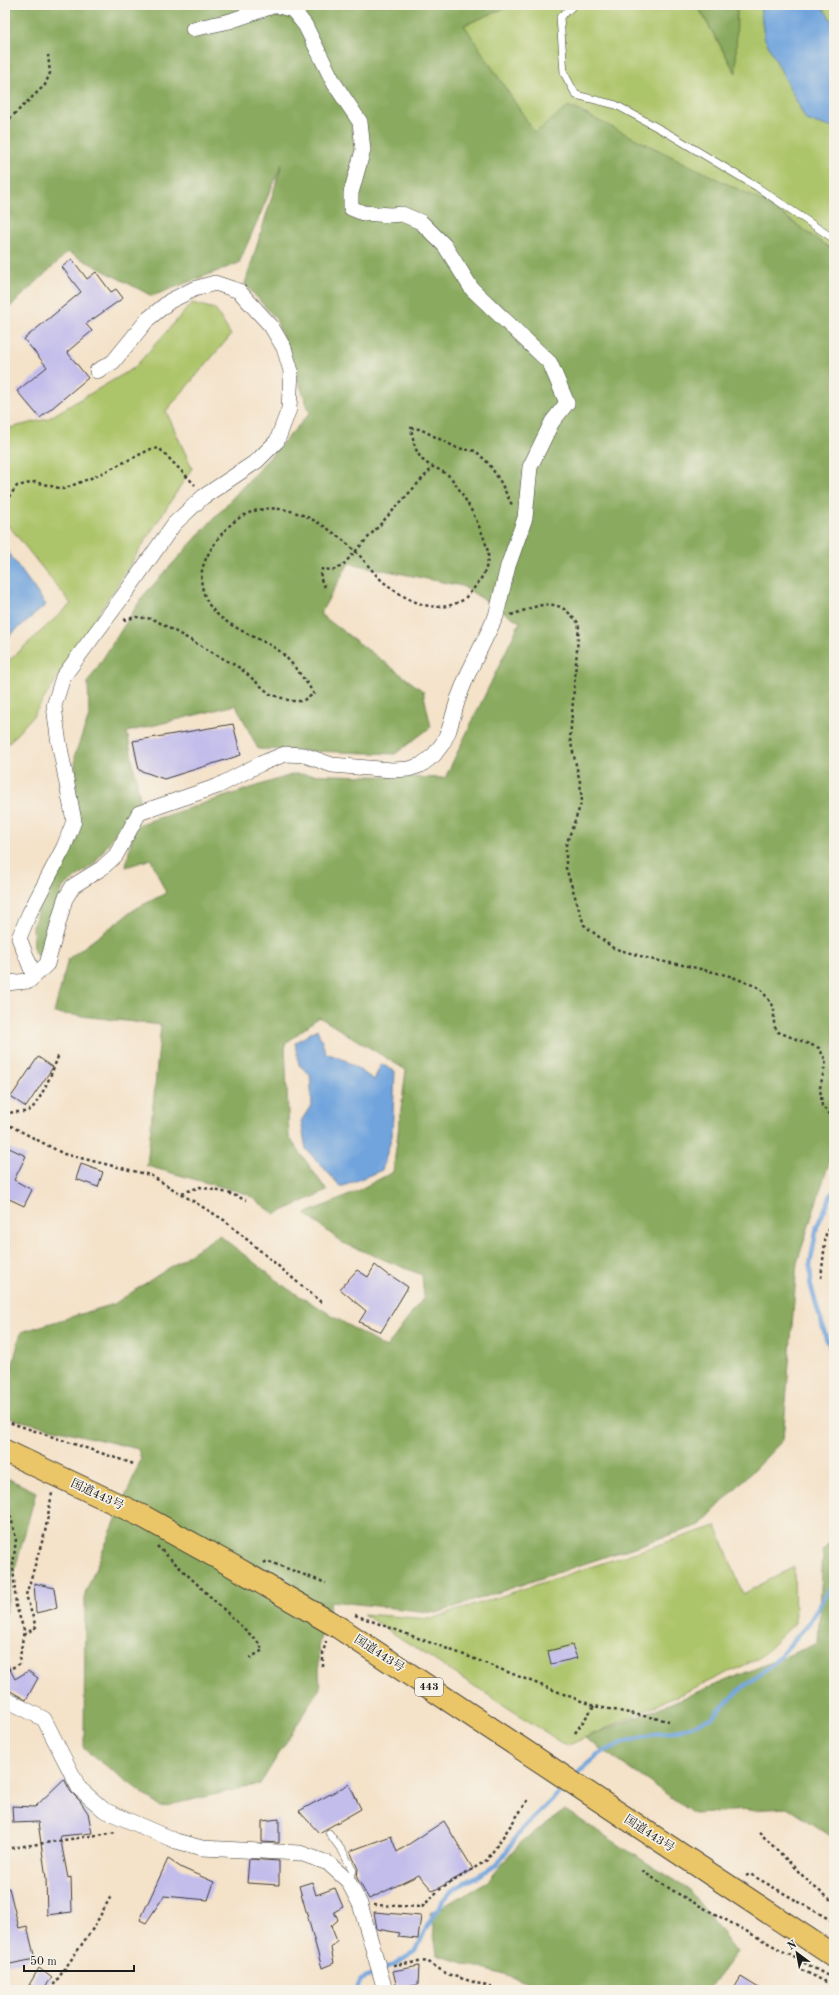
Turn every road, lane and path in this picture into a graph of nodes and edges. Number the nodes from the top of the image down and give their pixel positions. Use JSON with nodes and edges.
{"nodes":[{"id":1,"x":574,"y":5,"type":"edge"},
{"id":2,"x":193,"y":28,"type":"dead end"},
{"id":3,"x":48,"y":55,"type":"dead end"},
{"id":4,"x":5,"y":123,"type":"edge"},
{"id":5,"x":834,"y":239,"type":"edge"},
{"id":6,"x":97,"y":371,"type":"dead end"},
{"id":7,"x":432,"y":468,"type":"junction"},
{"id":8,"x":203,"y":497,"type":"junction"},
{"id":9,"x":5,"y":502,"type":"edge"},
{"id":10,"x":525,"y":518,"type":"junction"},
{"id":11,"x":354,"y":550,"type":"junction"},
{"id":12,"x":325,"y":587,"type":"dead end"},
{"id":13,"x":496,"y":616,"type":"junction"},
{"id":14,"x":101,"y":626,"type":"junction"},
{"id":15,"x":34,"y":976,"type":"junction"},
{"id":16,"x":5,"y":983,"type":"edge"},
{"id":17,"x":59,"y":1054,"type":"dead end"},
{"id":18,"x":5,"y":1116,"type":"edge"},
{"id":19,"x":834,"y":1118,"type":"edge"},
{"id":20,"x":5,"y":1123,"type":"edge"},
{"id":21,"x":834,"y":1131,"type":"edge"},
{"id":22,"x":834,"y":1137,"type":"edge"},
{"id":23,"x":182,"y":1193,"type":"junction"},
{"id":24,"x":246,"y":1200,"type":"dead end"},
{"id":25,"x":834,"y":1217,"type":"edge"},
{"id":26,"x":821,"y":1278,"type":"dead end"},
{"id":27,"x":322,"y":1303,"type":"dead end"},
{"id":28,"x":5,"y":1421,"type":"edge"},
{"id":29,"x":5,"y":1451,"type":"edge"},
{"id":30,"x":134,"y":1464,"type":"dead end"},
{"id":31,"x":56,"y":1475,"type":"junction"},
{"id":32,"x":5,"y":1505,"type":"edge"},
{"id":33,"x":153,"y":1542,"type":"dead end"},
{"id":34,"x":248,"y":1574,"type":"junction"},
{"id":35,"x":326,"y":1583,"type":"dead end"},
{"id":36,"x":335,"y":1625,"type":"junction"},
{"id":37,"x":24,"y":1634,"type":"junction"},
{"id":38,"x":250,"y":1658,"type":"dead end"},
{"id":39,"x":323,"y":1667,"type":"dead end"},
{"id":40,"x":5,"y":1672,"type":"edge"},
{"id":41,"x":5,"y":1699,"type":"edge"},
{"id":42,"x":594,"y":1706,"type":"junction"},
{"id":43,"x":668,"y":1721,"type":"dead end"},
{"id":44,"x":574,"y":1733,"type":"dead end"},
{"id":45,"x":528,"y":1800,"type":"dead end"},
{"id":46,"x":148,"y":1827,"type":"junction"},
{"id":47,"x":759,"y":1832,"type":"dead end"},
{"id":48,"x":329,"y":1833,"type":"dead end"},
{"id":49,"x":5,"y":1849,"type":"edge"},
{"id":50,"x":642,"y":1871,"type":"dead end"},
{"id":51,"x":348,"y":1881,"type":"junction"},
{"id":52,"x":726,"y":1885,"type":"junction"},
{"id":53,"x":111,"y":1896,"type":"dead end"},
{"id":54,"x":834,"y":1902,"type":"edge"},
{"id":55,"x":360,"y":1904,"type":"junction"},
{"id":56,"x":834,"y":1922,"type":"edge"},
{"id":57,"x":834,"y":1956,"type":"edge"},
{"id":58,"x":378,"y":1967,"type":"junction"},
{"id":59,"x":802,"y":1970,"type":"dead end"},
{"id":60,"x":834,"y":1979,"type":"edge"},
{"id":61,"x":834,"y":1986,"type":"edge"},
{"id":62,"x":50,"y":1990,"type":"edge"},
{"id":63,"x":385,"y":1990,"type":"edge"},
{"id":64,"x":500,"y":1990,"type":"edge"}],
"edges":[{"from":1,"to":5,"type":"lane"},
{"from":2,"to":10,"type":"street"},
{"from":3,"to":4,"type":"path"},
{"from":6,"to":8,"type":"street"},
{"from":7,"to":10,"type":"path"},
{"from":7,"to":11,"type":"path"},
{"from":7,"to":11,"type":"path"},
{"from":8,"to":9,"type":"path"},
{"from":8,"to":14,"type":"street"},
{"from":10,"to":13,"type":"street"},
{"from":11,"to":12,"type":"path"},
{"from":11,"to":14,"type":"path"},
{"from":13,"to":15,"type":"street"},
{"from":13,"to":19,"type":"path"},
{"from":14,"to":15,"type":"street"},
{"from":15,"to":16,"type":"street"},
{"from":17,"to":18,"type":"path"},
{"from":20,"to":23,"type":"path"},
{"from":21,"to":22,"type":"path"},
{"from":23,"to":24,"type":"path"},
{"from":23,"to":27,"type":"path"},
{"from":25,"to":26,"type":"path"},
{"from":28,"to":30,"type":"path"},
{"from":29,"to":31,"type":"highway","name":"国道443号","number":"443"},
{"from":31,"to":34,"type":"highway","name":"国道443号","number":"443"},
{"from":31,"to":37,"type":"path"},
{"from":32,"to":37,"type":"path"},
{"from":33,"to":38,"type":"path"},
{"from":34,"to":35,"type":"path"},
{"from":34,"to":36,"type":"highway","name":"国道443号","number":"443"},
{"from":36,"to":39,"type":"path"},
{"from":36,"to":42,"type":"path"},
{"from":36,"to":52,"type":"highway","name":"国道443号","number":"443"},
{"from":37,"to":40,"type":"path"},
{"from":41,"to":46,"type":"street"},
{"from":42,"to":43,"type":"path"},
{"from":42,"to":44,"type":"path"},
{"from":45,"to":55,"type":"path"},
{"from":46,"to":49,"type":"path"},
{"from":46,"to":51,"type":"street"},
{"from":47,"to":54,"type":"path"},
{"from":48,"to":51,"type":"lane"},
{"from":50,"to":60,"type":"path"},
{"from":51,"to":55,"type":"street"},
{"from":52,"to":56,"type":"path"},
{"from":52,"to":57,"type":"highway","name":"国道443号","number":"443"},
{"from":53,"to":62,"type":"path"},
{"from":55,"to":58,"type":"street"},
{"from":58,"to":63,"type":"street"},
{"from":58,"to":64,"type":"path"},
{"from":59,"to":61,"type":"path"}]}
